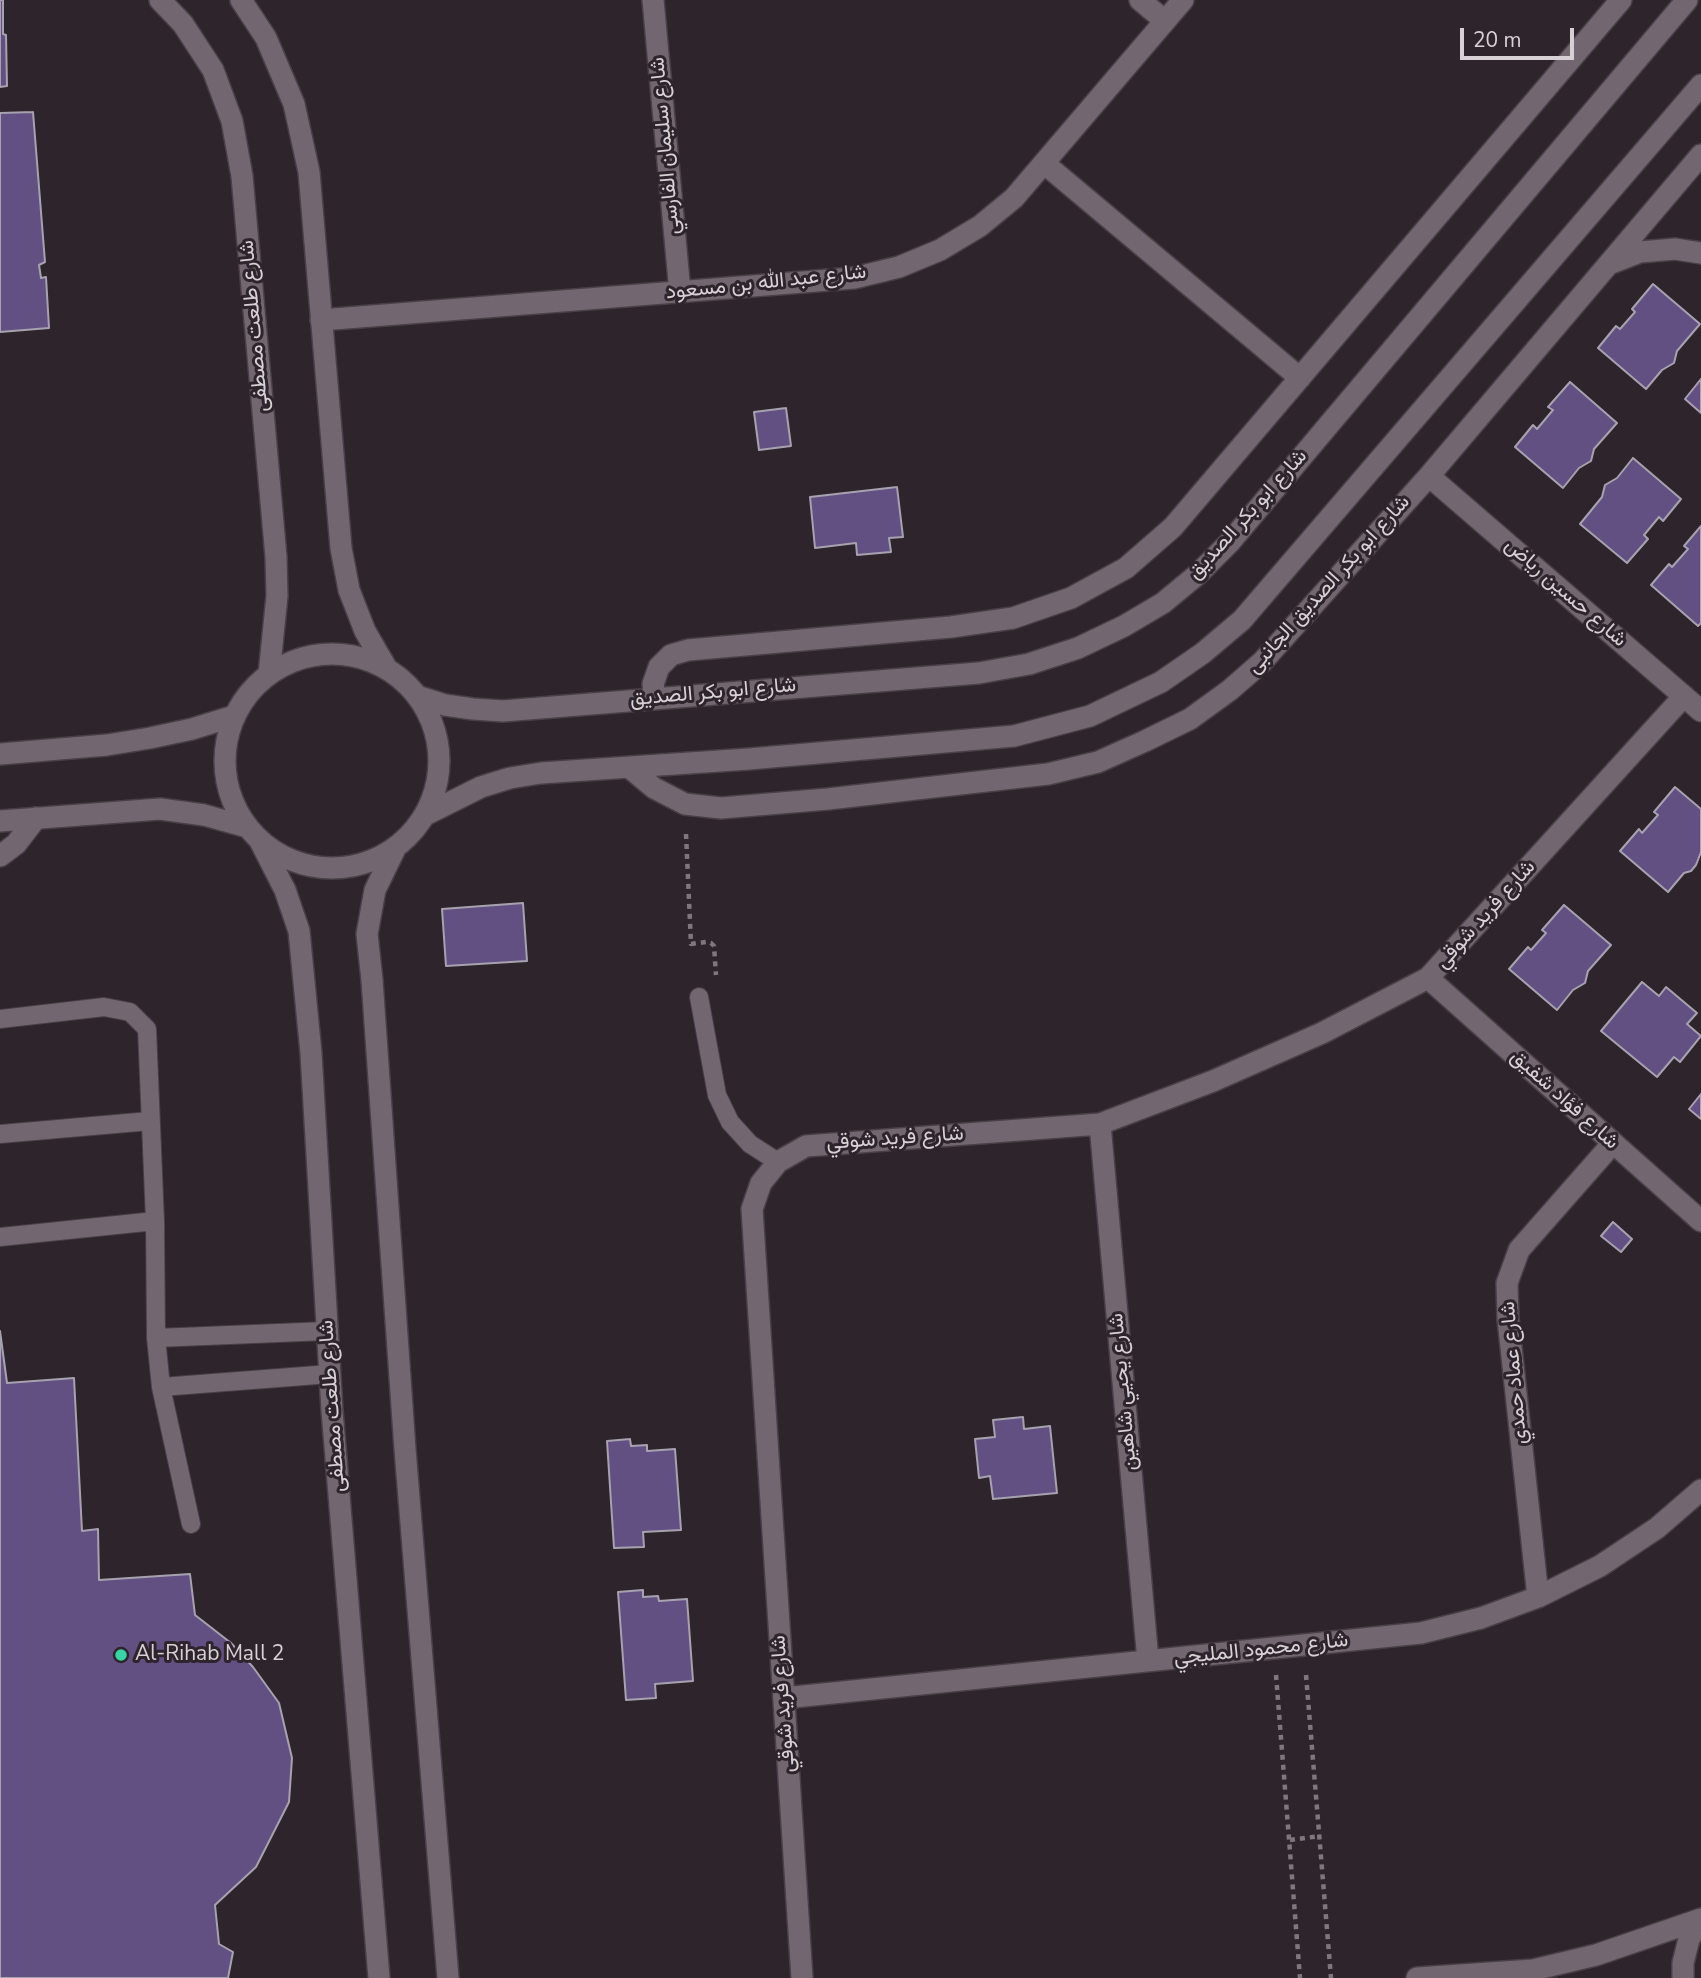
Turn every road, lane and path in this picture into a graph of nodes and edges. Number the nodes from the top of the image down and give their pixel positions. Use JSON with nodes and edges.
{"nodes":[{"id":1,"x":160,"y":0,"type":"edge"},
{"id":2,"x":241,"y":0,"type":"edge"},
{"id":3,"x":653,"y":0,"type":"edge"},
{"id":4,"x":1140,"y":0,"type":"edge"},
{"id":5,"x":1182,"y":0,"type":"edge"},
{"id":6,"x":1621,"y":0,"type":"edge"},
{"id":7,"x":1687,"y":0,"type":"edge"},
{"id":8,"x":1165,"y":21,"type":"junction"},
{"id":9,"x":1701,"y":85,"type":"edge"},
{"id":10,"x":1701,"y":155,"type":"edge"},
{"id":11,"x":1045,"y":164,"type":"junction"},
{"id":12,"x":1701,"y":253,"type":"edge"},
{"id":13,"x":1608,"y":264,"type":"junction"},
{"id":14,"x":680,"y":292,"type":"junction"},
{"id":15,"x":321,"y":320,"type":"junction"},
{"id":16,"x":1300,"y":378,"type":"junction"},
{"id":17,"x":1429,"y":476,"type":"junction"},
{"id":18,"x":387,"y":669,"type":"junction"},
{"id":19,"x":269,"y":674,"type":"junction"},
{"id":20,"x":417,"y":696,"type":"junction"},
{"id":21,"x":1684,"y":696,"type":"junction"},
{"id":22,"x":655,"y":698,"type":"junction"},
{"id":23,"x":1701,"y":711,"type":"edge"},
{"id":24,"x":234,"y":716,"type":"junction"},
{"id":25,"x":0,"y":754,"type":"edge"},
{"id":26,"x":630,"y":768,"type":"junction"},
{"id":27,"x":685,"y":804,"type":"junction"},
{"id":28,"x":425,"y":815,"type":"junction"},
{"id":29,"x":36,"y":818,"type":"junction"},
{"id":30,"x":0,"y":821,"type":"edge"},
{"id":31,"x":254,"y":834,"type":"junction"},
{"id":32,"x":395,"y":849,"type":"junction"},
{"id":33,"x":0,"y":856,"type":"edge"},
{"id":34,"x":1428,"y":978,"type":"junction"},
{"id":35,"x":699,"y":997,"type":"joint"},
{"id":36,"x":0,"y":1019,"type":"edge"},
{"id":37,"x":150,"y":1121,"type":"junction"},
{"id":38,"x":1100,"y":1124,"type":"junction"},
{"id":39,"x":0,"y":1134,"type":"edge"},
{"id":40,"x":1613,"y":1143,"type":"junction"},
{"id":41,"x":778,"y":1162,"type":"junction"},
{"id":42,"x":155,"y":1221,"type":"junction"},
{"id":43,"x":1701,"y":1221,"type":"edge"},
{"id":44,"x":0,"y":1237,"type":"edge"},
{"id":45,"x":327,"y":1331,"type":"junction"},
{"id":46,"x":156,"y":1338,"type":"junction"},
{"id":47,"x":330,"y":1374,"type":"junction"},
{"id":48,"x":162,"y":1387,"type":"junction"},
{"id":49,"x":1701,"y":1490,"type":"edge"},
{"id":50,"x":191,"y":1524,"type":"dead end"},
{"id":51,"x":1538,"y":1597,"type":"junction"},
{"id":52,"x":1304,"y":1644,"type":"junction"},
{"id":53,"x":1274,"y":1649,"type":"junction"},
{"id":54,"x":1148,"y":1661,"type":"junction"},
{"id":55,"x":783,"y":1698,"type":"junction"},
{"id":56,"x":1320,"y":1836,"type":"junction"},
{"id":57,"x":1290,"y":1840,"type":"junction"},
{"id":58,"x":1701,"y":1920,"type":"edge"},
{"id":59,"x":379,"y":1978,"type":"edge"},
{"id":60,"x":448,"y":1978,"type":"edge"},
{"id":61,"x":802,"y":1978,"type":"edge"},
{"id":62,"x":1300,"y":1978,"type":"edge"},
{"id":63,"x":1331,"y":1978,"type":"edge"},
{"id":64,"x":1417,"y":1978,"type":"edge"},
{"id":65,"x":1683,"y":1978,"type":"edge"}],
"edges":[{"from":1,"to":19,"type":"street","name":"شارع طلعت مصطفى"},
{"from":2,"to":15,"type":"street"},
{"from":3,"to":14,"type":"street","name":"شارع سليمان الفارسي"},
{"from":4,"to":8,"type":"street"},
{"from":5,"to":8,"type":"street","name":"شارع عبد الله بن مسعود"},
{"from":6,"to":16,"type":"street"},
{"from":7,"to":22,"type":"street","name":"شارع ابو بكر الصديق"},
{"from":8,"to":11,"type":"street","name":"شارع عبد الله بن مسعود"},
{"from":9,"to":26,"type":"street"},
{"from":10,"to":13,"type":"street","name":"شارع ابو بكر الصديق الجانبى"},
{"from":11,"to":14,"type":"street","name":"شارع عبد الله بن مسعود"},
{"from":11,"to":16,"type":"street"},
{"from":12,"to":13,"type":"street"},
{"from":13,"to":17,"type":"street","name":"شارع ابو بكر الصديق الجانبى"},
{"from":14,"to":15,"type":"street","name":"شارع عبد الله بن مسعود"},
{"from":15,"to":18,"type":"street"},
{"from":16,"to":22,"type":"street"},
{"from":17,"to":21,"type":"street","name":"شارع حسين رياض"},
{"from":17,"to":27,"type":"street","name":"شارع ابو بكر الصديق الجانبى"},
{"from":18,"to":19,"type":"street"},
{"from":18,"to":20,"type":"street"},
{"from":19,"to":24,"type":"street"},
{"from":20,"to":22,"type":"street","name":"شارع ابو بكر الصديق"},
{"from":20,"to":28,"type":"street"},
{"from":21,"to":23,"type":"street","name":"شارع حسين رياض"},
{"from":21,"to":34,"type":"street","name":"شارع فريد شوقي"},
{"from":24,"to":25,"type":"street"},
{"from":24,"to":31,"type":"street"},
{"from":26,"to":27,"type":"street","name":"شارع ابو بكر الصديق الجانبى"},
{"from":26,"to":28,"type":"street"},
{"from":27,"to":35,"type":"path"},
{"from":28,"to":32,"type":"street"},
{"from":29,"to":30,"type":"street"},
{"from":29,"to":31,"type":"street"},
{"from":29,"to":33,"type":"street"},
{"from":31,"to":32,"type":"street"},
{"from":31,"to":45,"type":"street","name":"شارع طلعت مصطفى"},
{"from":32,"to":60,"type":"street"},
{"from":34,"to":38,"type":"street","name":"شارع فريد شوقي"},
{"from":34,"to":40,"type":"street","name":"شارع فؤاد شفيق"},
{"from":35,"to":41,"type":"lane"},
{"from":36,"to":37,"type":"lane"},
{"from":37,"to":39,"type":"lane"},
{"from":37,"to":42,"type":"lane"},
{"from":38,"to":41,"type":"street","name":"شارع فريد شوقي"},
{"from":38,"to":54,"type":"street","name":"شارع يحيي شاهين"},
{"from":40,"to":43,"type":"street","name":"شارع فؤاد شفيق"},
{"from":40,"to":51,"type":"street","name":"شارع عماد حمدي"},
{"from":41,"to":55,"type":"street","name":"شارع فريد شوقي"},
{"from":42,"to":44,"type":"lane"},
{"from":42,"to":46,"type":"lane"},
{"from":45,"to":46,"type":"lane"},
{"from":45,"to":47,"type":"street","name":"شارع طلعت مصطفى"},
{"from":46,"to":48,"type":"lane"},
{"from":47,"to":48,"type":"lane"},
{"from":47,"to":59,"type":"street","name":"شارع طلعت مصطفى"},
{"from":48,"to":50,"type":"lane"},
{"from":49,"to":51,"type":"street","name":"شارع محمود المليجي"},
{"from":51,"to":52,"type":"street","name":"شارع محمود المليجي"},
{"from":52,"to":53,"type":"street","name":"شارع محمود المليجي"},
{"from":52,"to":56,"type":"path"},
{"from":53,"to":54,"type":"street","name":"شارع محمود المليجي"},
{"from":53,"to":57,"type":"path"},
{"from":54,"to":55,"type":"street","name":"شارع محمود المليجي"},
{"from":55,"to":61,"type":"street","name":"شارع فريد شوقي"},
{"from":56,"to":57,"type":"path"},
{"from":56,"to":63,"type":"path"},
{"from":57,"to":62,"type":"path"},
{"from":58,"to":64,"type":"street"},
{"from":58,"to":65,"type":"street"}]}
